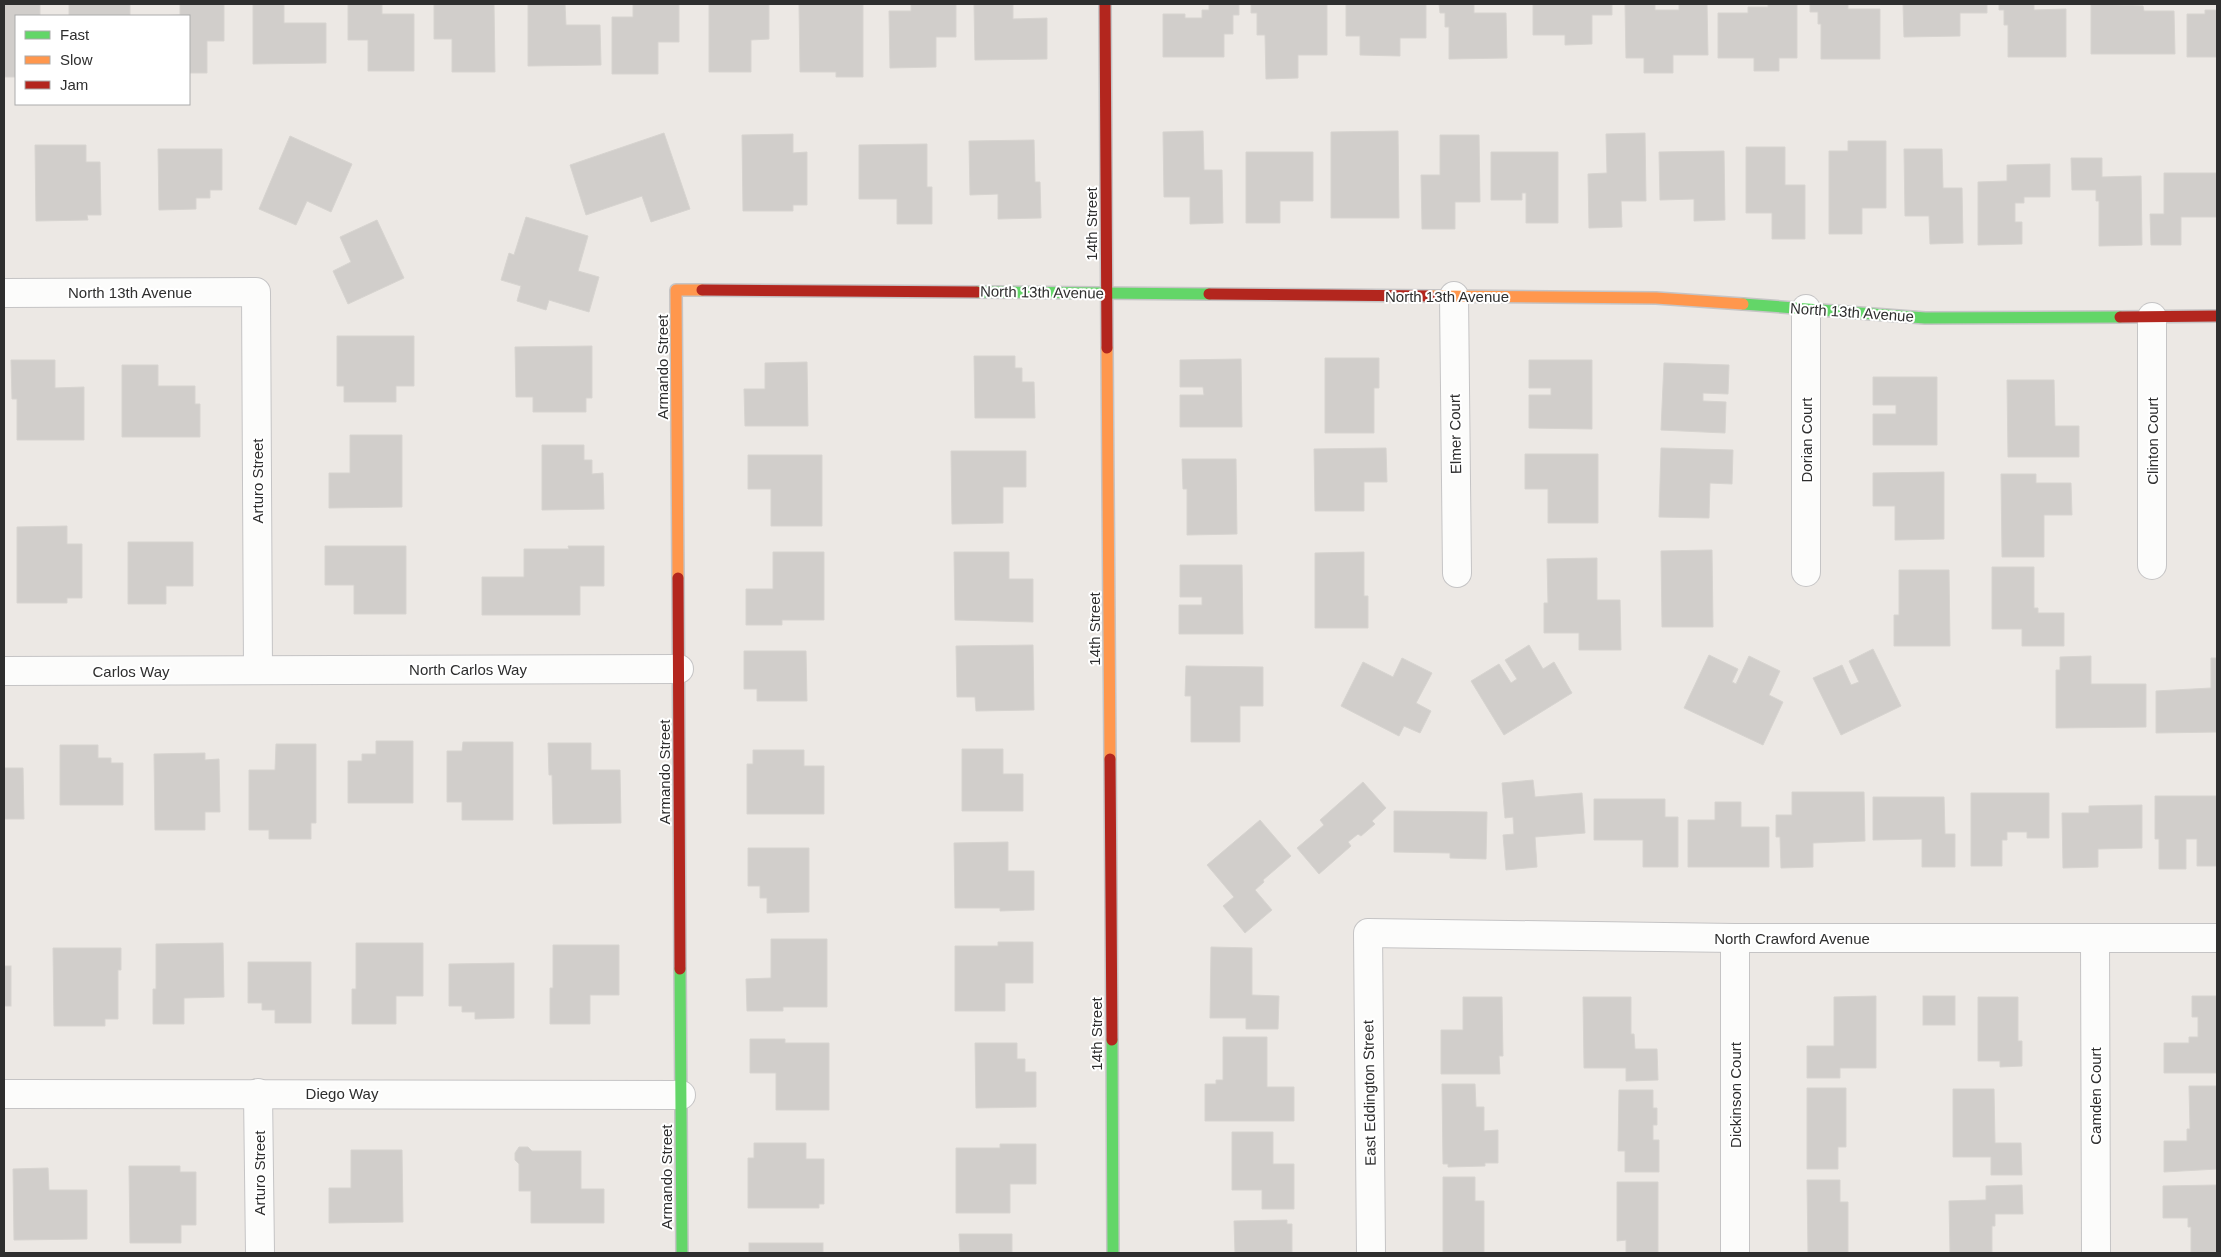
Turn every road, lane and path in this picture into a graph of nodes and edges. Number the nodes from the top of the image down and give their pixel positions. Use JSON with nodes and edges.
{"nodes":[{"id":1,"x":1105,"y":4,"type":"edge"},
{"id":2,"x":676,"y":290,"type":"joint"},
{"id":3,"x":256,"y":292,"type":"joint"},
{"id":4,"x":4,"y":293,"type":"edge"},
{"id":5,"x":1107,"y":293,"type":"junction"},
{"id":6,"x":1454,"y":296,"type":"junction"},
{"id":7,"x":1806,"y":309,"type":"junction"},
{"id":8,"x":2217,"y":316,"type":"edge"},
{"id":9,"x":2152,"y":317,"type":"junction"},
{"id":10,"x":2152,"y":565,"type":"dead end"},
{"id":11,"x":1806,"y":572,"type":"dead end"},
{"id":12,"x":1457,"y":573,"type":"dead end"},
{"id":13,"x":678,"y":669,"type":"junction"},
{"id":14,"x":258,"y":670,"type":"junction"},
{"id":15,"x":4,"y":671,"type":"edge"},
{"id":16,"x":1368,"y":933,"type":"joint"},
{"id":17,"x":1735,"y":938,"type":"junction"},
{"id":18,"x":2095,"y":938,"type":"junction"},
{"id":19,"x":2217,"y":938,"type":"edge"},
{"id":20,"x":258,"y":1093,"type":"junction"},
{"id":21,"x":4,"y":1094,"type":"edge"},
{"id":22,"x":681,"y":1095,"type":"junction"},
{"id":23,"x":260,"y":1253,"type":"edge"},
{"id":24,"x":682,"y":1253,"type":"edge"},
{"id":25,"x":1113,"y":1253,"type":"edge"},
{"id":26,"x":1371,"y":1253,"type":"edge"},
{"id":27,"x":1735,"y":1253,"type":"edge"},
{"id":28,"x":2096,"y":1253,"type":"edge"}],
"edges":[{"from":1,"to":5,"type":"street","name":"14th Street"},
{"from":2,"to":5,"type":"street","name":"North 13th Avenue"},
{"from":2,"to":13,"type":"street","name":"Armando Street"},
{"from":3,"to":4,"type":"street","name":"North 13th Avenue"},
{"from":3,"to":14,"type":"street","name":"Arturo Street"},
{"from":5,"to":6,"type":"street","name":"North 13th Avenue"},
{"from":5,"to":25,"type":"street","name":"14th Street"},
{"from":6,"to":7,"type":"street","name":"North 13th Avenue"},
{"from":6,"to":12,"type":"street","name":"Elmer Court"},
{"from":7,"to":9,"type":"street","name":"North 13th Avenue"},
{"from":7,"to":11,"type":"street","name":"Dorian Court"},
{"from":8,"to":9,"type":"street","name":"North 13th Avenue"},
{"from":9,"to":10,"type":"street","name":"Clinton Court"},
{"from":13,"to":14,"type":"street","name":"North Carlos Way"},
{"from":13,"to":22,"type":"street","name":"Armando Street"},
{"from":14,"to":15,"type":"street","name":"Carlos Way"},
{"from":16,"to":17,"type":"street","name":"North Crawford Avenue"},
{"from":16,"to":26,"type":"street","name":"East Eddington Street"},
{"from":17,"to":18,"type":"street","name":"North Crawford Avenue"},
{"from":17,"to":27,"type":"street","name":"Dickinson Court"},
{"from":18,"to":19,"type":"street","name":"North Crawford Avenue"},
{"from":18,"to":28,"type":"street","name":"Camden Court"},
{"from":20,"to":21,"type":"street","name":"Diego Way"},
{"from":20,"to":22,"type":"street","name":"Diego Way"},
{"from":20,"to":23,"type":"street","name":"Arturo Street"},
{"from":22,"to":24,"type":"street","name":"Armando Street"}]}
